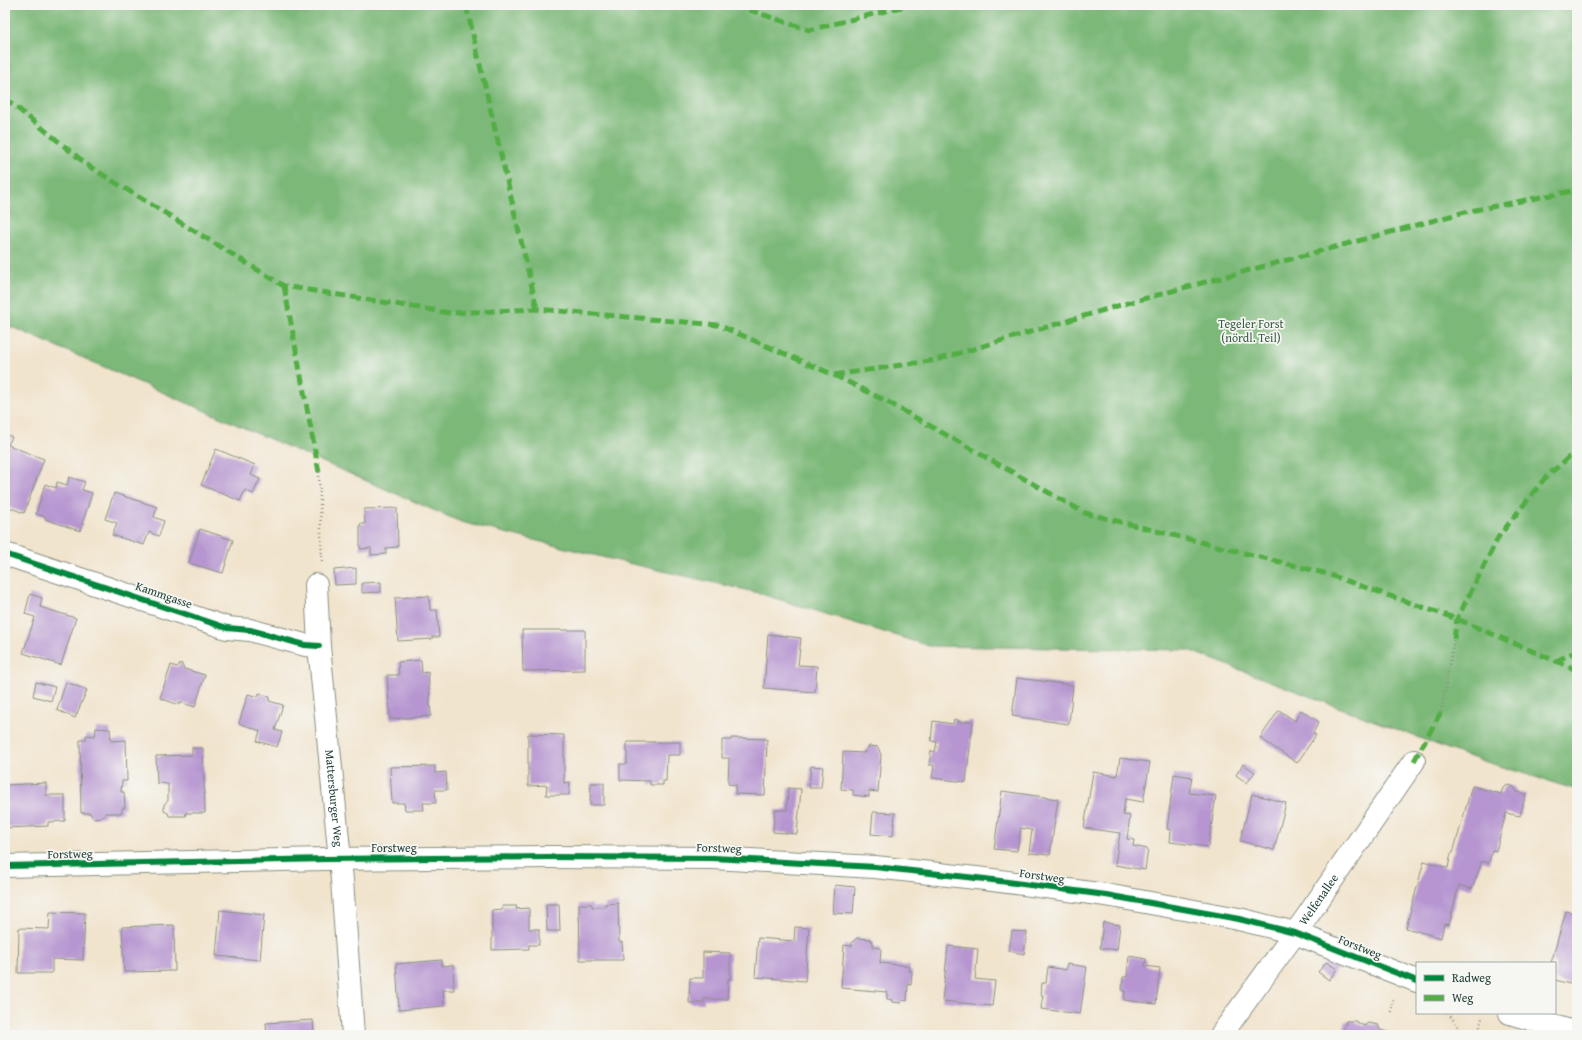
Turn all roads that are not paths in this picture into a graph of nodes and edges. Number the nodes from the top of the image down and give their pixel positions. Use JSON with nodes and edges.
{"nodes":[{"id":1,"x":5,"y":554,"type":"edge"},
{"id":2,"x":319,"y":577,"type":"road end"},
{"id":3,"x":319,"y":646,"type":"junction"},
{"id":4,"x":1414,"y":761,"type":"dead end"},
{"id":5,"x":339,"y":859,"type":"junction"},
{"id":6,"x":5,"y":866,"type":"edge"},
{"id":7,"x":1295,"y":933,"type":"junction"},
{"id":8,"x":1416,"y":981,"type":"edge"},
{"id":9,"x":1513,"y":1014,"type":"edge"},
{"id":10,"x":1577,"y":1033,"type":"edge"},
{"id":11,"x":353,"y":1035,"type":"edge"},
{"id":12,"x":1221,"y":1035,"type":"edge"}],
"edges":[{"from":1,"to":3,"type":"street","name":"Kammgasse"},
{"from":2,"to":3,"type":"street","name":"Mattersburger Weg"},
{"from":3,"to":5,"type":"street","name":"Mattersburger Weg"},
{"from":4,"to":7,"type":"street","name":"Welfenallee"},
{"from":5,"to":6,"type":"street","name":"Forstweg"},
{"from":5,"to":7,"type":"street","name":"Forstweg"},
{"from":5,"to":11,"type":"street","name":"Mattersburger Weg"},
{"from":7,"to":8,"type":"street","name":"Forstweg"},
{"from":7,"to":12,"type":"street","name":"Welfenallee"},
{"from":9,"to":10,"type":"street"}]}
